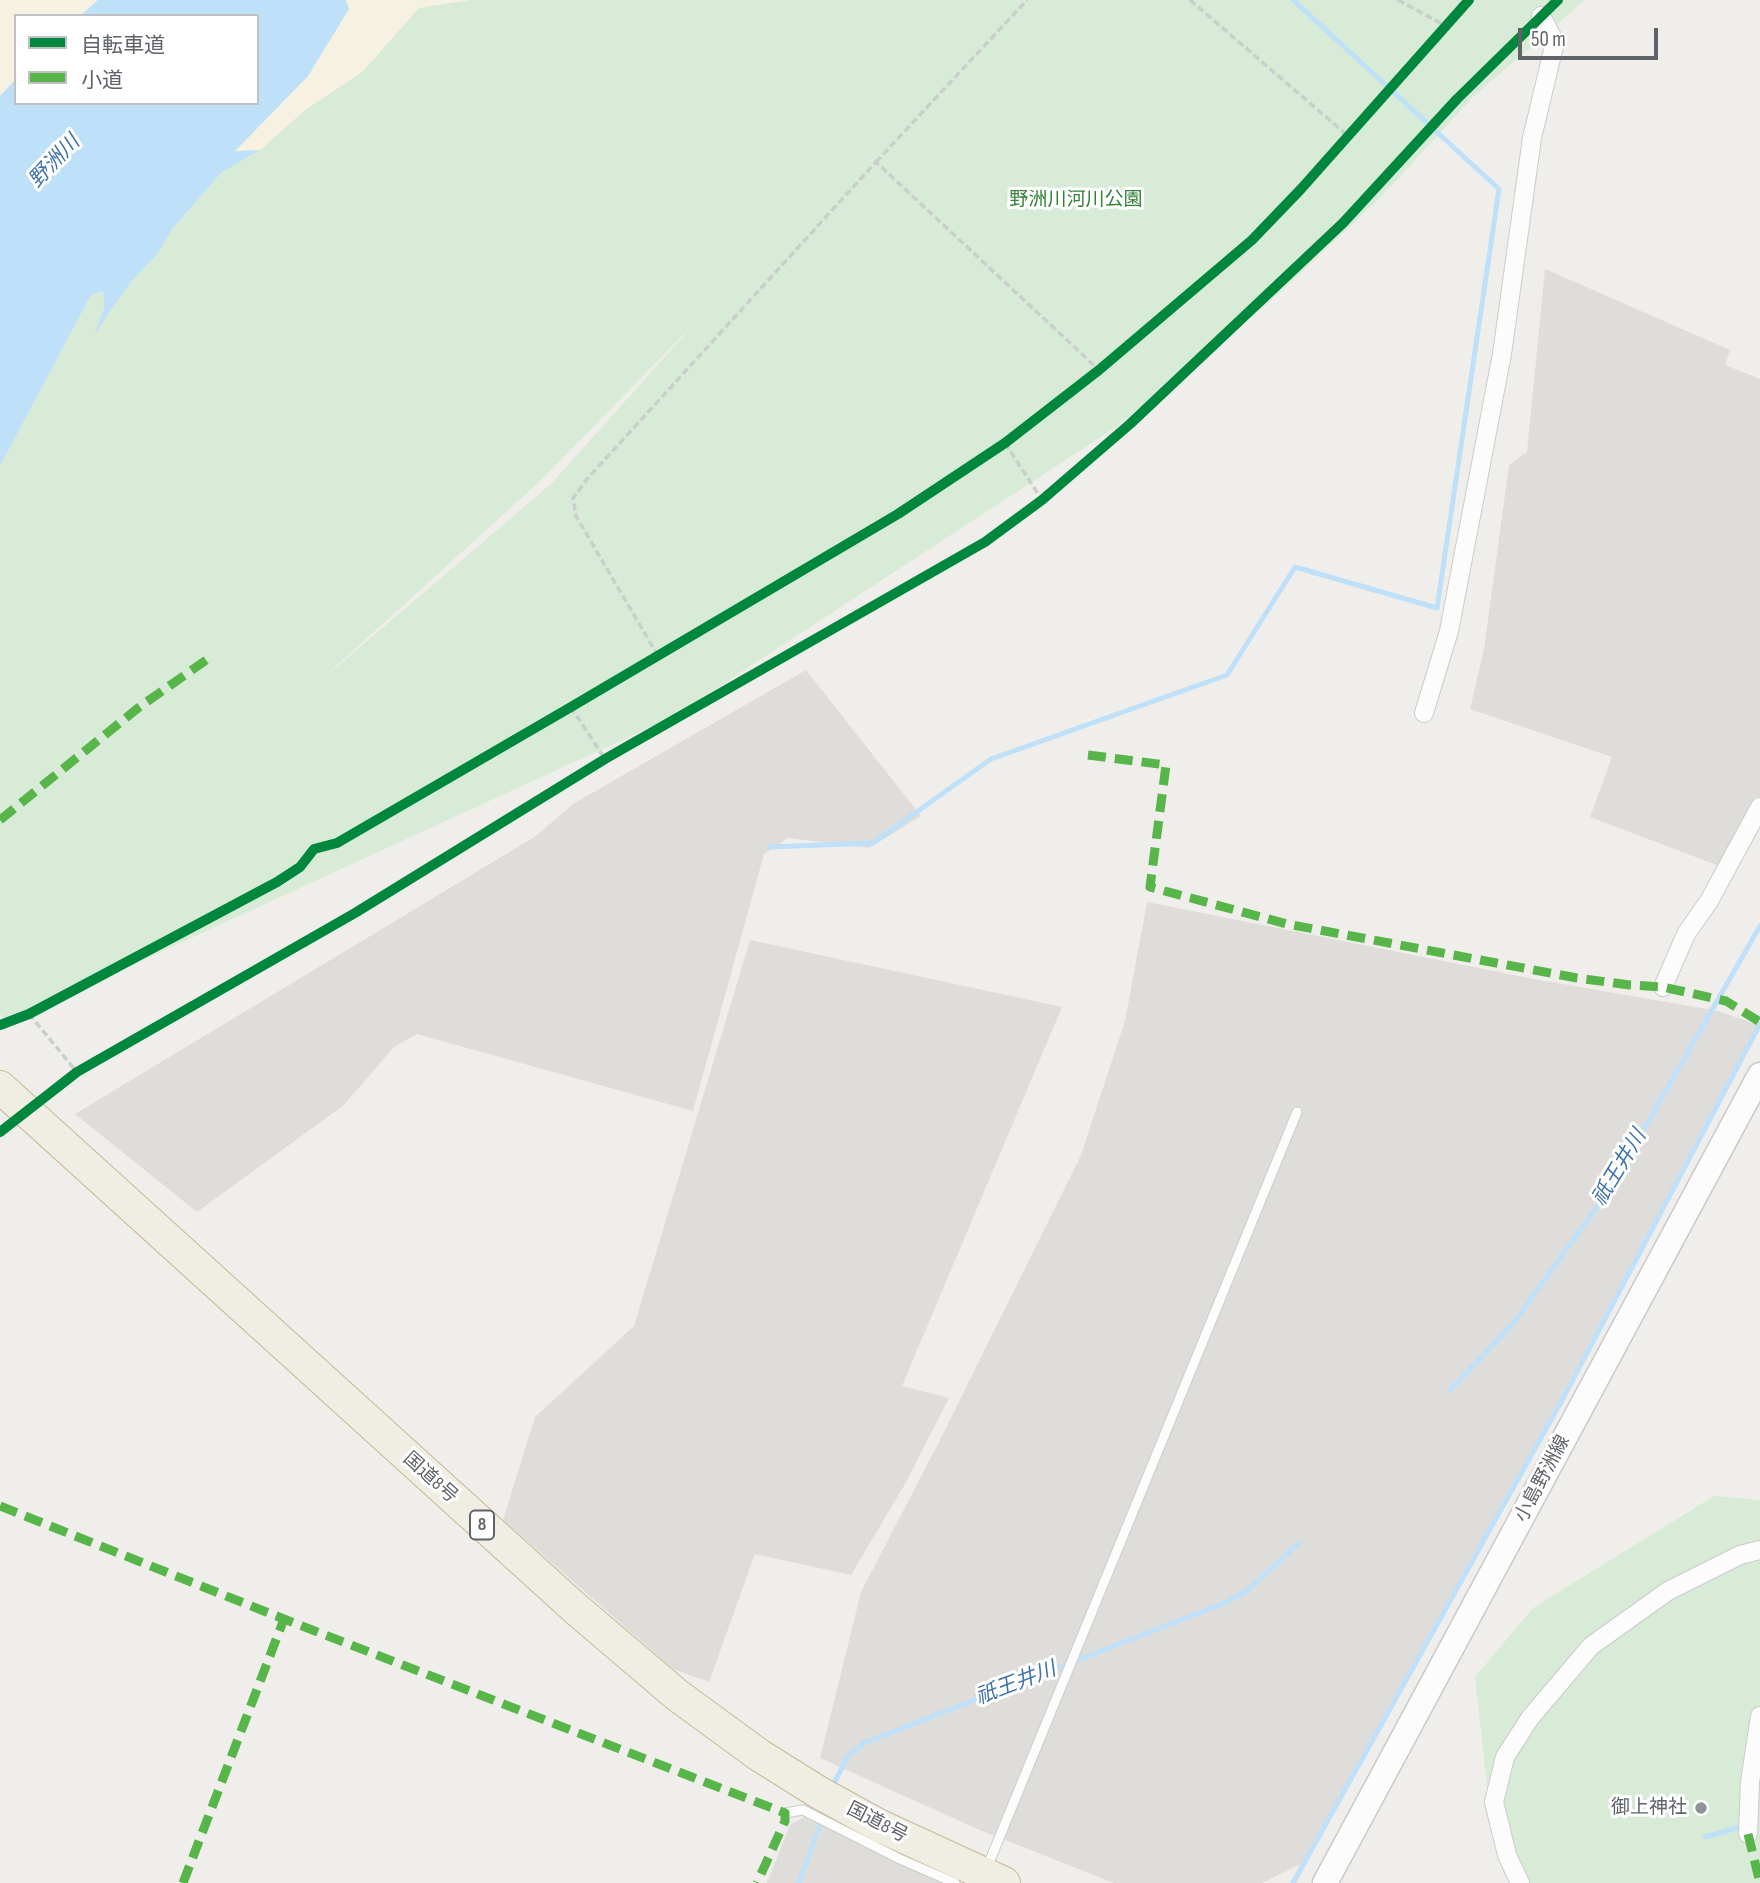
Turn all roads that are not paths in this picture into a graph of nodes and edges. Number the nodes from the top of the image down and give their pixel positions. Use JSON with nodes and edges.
{"nodes":[{"id":1,"x":1541,"y":16,"type":"dead end"},
{"id":2,"x":1424,"y":713,"type":"dead end"},
{"id":3,"x":1760,"y":807,"type":"edge"},
{"id":4,"x":1663,"y":987,"type":"dead end"},
{"id":5,"x":1760,"y":1075,"type":"edge"},
{"id":6,"x":6,"y":1092,"type":"edge"},
{"id":7,"x":1297,"y":1112,"type":"dead end"},
{"id":8,"x":1760,"y":1549,"type":"edge"},
{"id":9,"x":1760,"y":1716,"type":"edge"},
{"id":10,"x":785,"y":1813,"type":"dead end"},
{"id":11,"x":1748,"y":1834,"type":"dead end"},
{"id":12,"x":981,"y":1880,"type":"edge"},
{"id":13,"x":1519,"y":1882,"type":"edge"},
{"id":14,"x":1325,"y":1883,"type":"edge"}],
"edges":[{"from":1,"to":2,"type":"street"},
{"from":3,"to":4,"type":"street"},
{"from":5,"to":14,"type":"main road","name":"小島野洲線"},
{"from":6,"to":12,"type":"highway","name":"国道8号","number":"8"},
{"from":7,"to":12,"type":"lane"},
{"from":8,"to":13,"type":"street"},
{"from":9,"to":11,"type":"street"},
{"from":10,"to":12,"type":"lane"}]}
